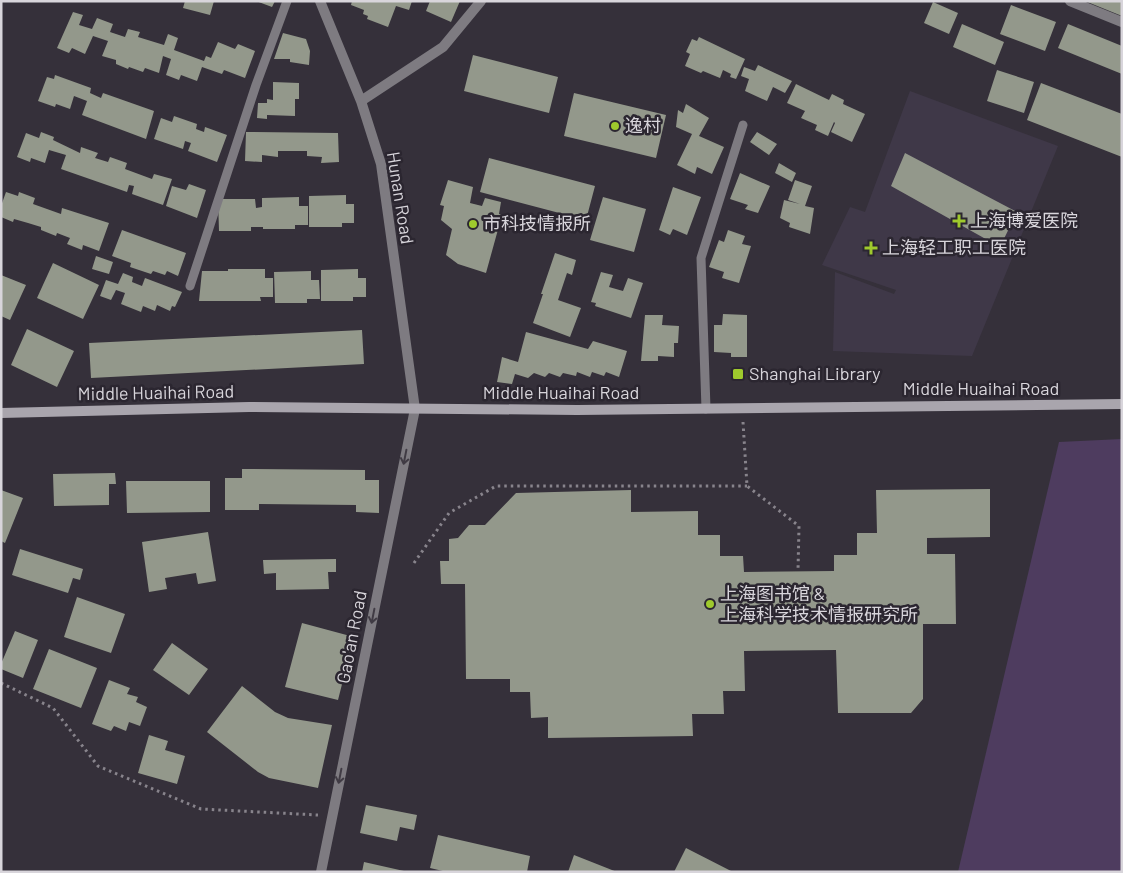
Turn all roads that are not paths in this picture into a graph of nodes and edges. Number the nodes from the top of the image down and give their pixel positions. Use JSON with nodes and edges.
{"nodes":[{"id":1,"x":287,"y":1,"type":"edge"},
{"id":2,"x":320,"y":1,"type":"edge"},
{"id":3,"x":481,"y":1,"type":"edge"},
{"id":4,"x":1070,"y":1,"type":"edge"},
{"id":5,"x":1122,"y":22,"type":"edge"},
{"id":6,"x":361,"y":100,"type":"junction"},
{"id":7,"x":743,"y":125,"type":"dead end"},
{"id":8,"x":190,"y":286,"type":"dead end"},
{"id":9,"x":1122,"y":404,"type":"edge"},
{"id":10,"x":706,"y":409,"type":"junction"},
{"id":11,"x":415,"y":410,"type":"junction"},
{"id":12,"x":1,"y":413,"type":"edge"},
{"id":13,"x":321,"y":872,"type":"edge"}],
"edges":[{"from":1,"to":8,"type":"lane"},
{"from":2,"to":6,"type":"street","name":"Hunan Road"},
{"from":3,"to":6,"type":"street"},
{"from":4,"to":5,"type":"street"},
{"from":6,"to":11,"type":"street","name":"Hunan Road"},
{"from":7,"to":10,"type":"lane"},
{"from":9,"to":10,"type":"main road","name":"Middle Huaihai Road"},
{"from":10,"to":11,"type":"main road","name":"Middle Huaihai Road"},
{"from":11,"to":12,"type":"main road","name":"Middle Huaihai Road"},
{"from":11,"to":13,"type":"street","name":"Gao'an Road","one_way":true}]}
